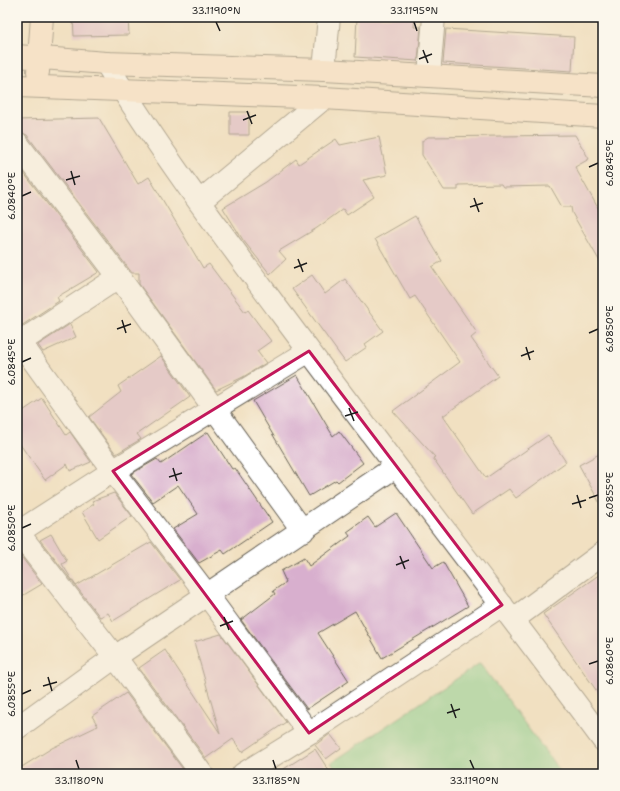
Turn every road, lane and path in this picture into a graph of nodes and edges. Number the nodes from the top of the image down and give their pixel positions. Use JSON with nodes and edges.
{"nodes":[{"id":1,"x":42,"y":17,"type":"edge"},
{"id":2,"x":329,"y":17,"type":"edge"},
{"id":3,"x":434,"y":17,"type":"edge"},
{"id":4,"x":17,"y":56,"type":"edge"},
{"id":5,"x":39,"y":57,"type":"junction"},
{"id":6,"x":106,"y":63,"type":"junction"},
{"id":7,"x":324,"y":70,"type":"junction"},
{"id":8,"x":429,"y":75,"type":"junction"},
{"id":9,"x":26,"y":86,"type":"edge"},
{"id":10,"x":603,"y":86,"type":"edge"},
{"id":11,"x":122,"y":90,"type":"junction"},
{"id":12,"x":324,"y":98,"type":"junction"},
{"id":13,"x":603,"y":116,"type":"edge"},
{"id":14,"x":17,"y":143,"type":"edge"},
{"id":15,"x":199,"y":202,"type":"junction"},
{"id":16,"x":119,"y":277,"type":"junction"},
{"id":17,"x":18,"y":341,"type":"edge"},
{"id":18,"x":309,"y":351,"type":"junction"},
{"id":19,"x":216,"y":408,"type":"junction"},
{"id":20,"x":395,"y":467,"type":"junction"},
{"id":21,"x":113,"y":471,"type":"junction"},
{"id":22,"x":303,"y":531,"type":"junction"},
{"id":23,"x":17,"y":532,"type":"edge"},
{"id":24,"x":603,"y":553,"type":"edge"},
{"id":25,"x":208,"y":596,"type":"junction"},
{"id":26,"x":508,"y":612,"type":"junction"},
{"id":27,"x":115,"y":657,"type":"junction"},
{"id":28,"x":17,"y":728,"type":"edge"},
{"id":29,"x":309,"y":733,"type":"junction"},
{"id":30,"x":603,"y":740,"type":"edge"},
{"id":31,"x":202,"y":774,"type":"edge"},
{"id":32,"x":243,"y":774,"type":"edge"}],
"edges":[{"from":1,"to":5,"type":"main road"},
{"from":2,"to":7,"type":"street"},
{"from":3,"to":8,"type":"street"},
{"from":4,"to":5,"type":"main road"},
{"from":5,"to":6,"type":"main road"},
{"from":5,"to":9,"type":"main road"},
{"from":6,"to":7,"type":"main road"},
{"from":6,"to":11,"type":"street"},
{"from":7,"to":8,"type":"main road"},
{"from":8,"to":10,"type":"main road"},
{"from":9,"to":11,"type":"main road"},
{"from":11,"to":12,"type":"main road"},
{"from":11,"to":15,"type":"street"},
{"from":12,"to":13,"type":"main road"},
{"from":12,"to":15,"type":"street"},
{"from":14,"to":16,"type":"street"},
{"from":15,"to":18,"type":"street"},
{"from":16,"to":17,"type":"street"},
{"from":16,"to":19,"type":"street"},
{"from":17,"to":21,"type":"street"},
{"from":18,"to":19,"type":"street"},
{"from":18,"to":20,"type":"street"},
{"from":19,"to":21,"type":"street"},
{"from":19,"to":22,"type":"street"},
{"from":20,"to":22,"type":"street"},
{"from":20,"to":26,"type":"street"},
{"from":21,"to":23,"type":"street"},
{"from":21,"to":25,"type":"street"},
{"from":22,"to":25,"type":"street"},
{"from":23,"to":27,"type":"street"},
{"from":24,"to":26,"type":"street"},
{"from":25,"to":27,"type":"street"},
{"from":25,"to":29,"type":"street"},
{"from":26,"to":29,"type":"street"},
{"from":26,"to":30,"type":"street"},
{"from":27,"to":28,"type":"street"},
{"from":27,"to":31,"type":"street"},
{"from":29,"to":32,"type":"street"}]}
